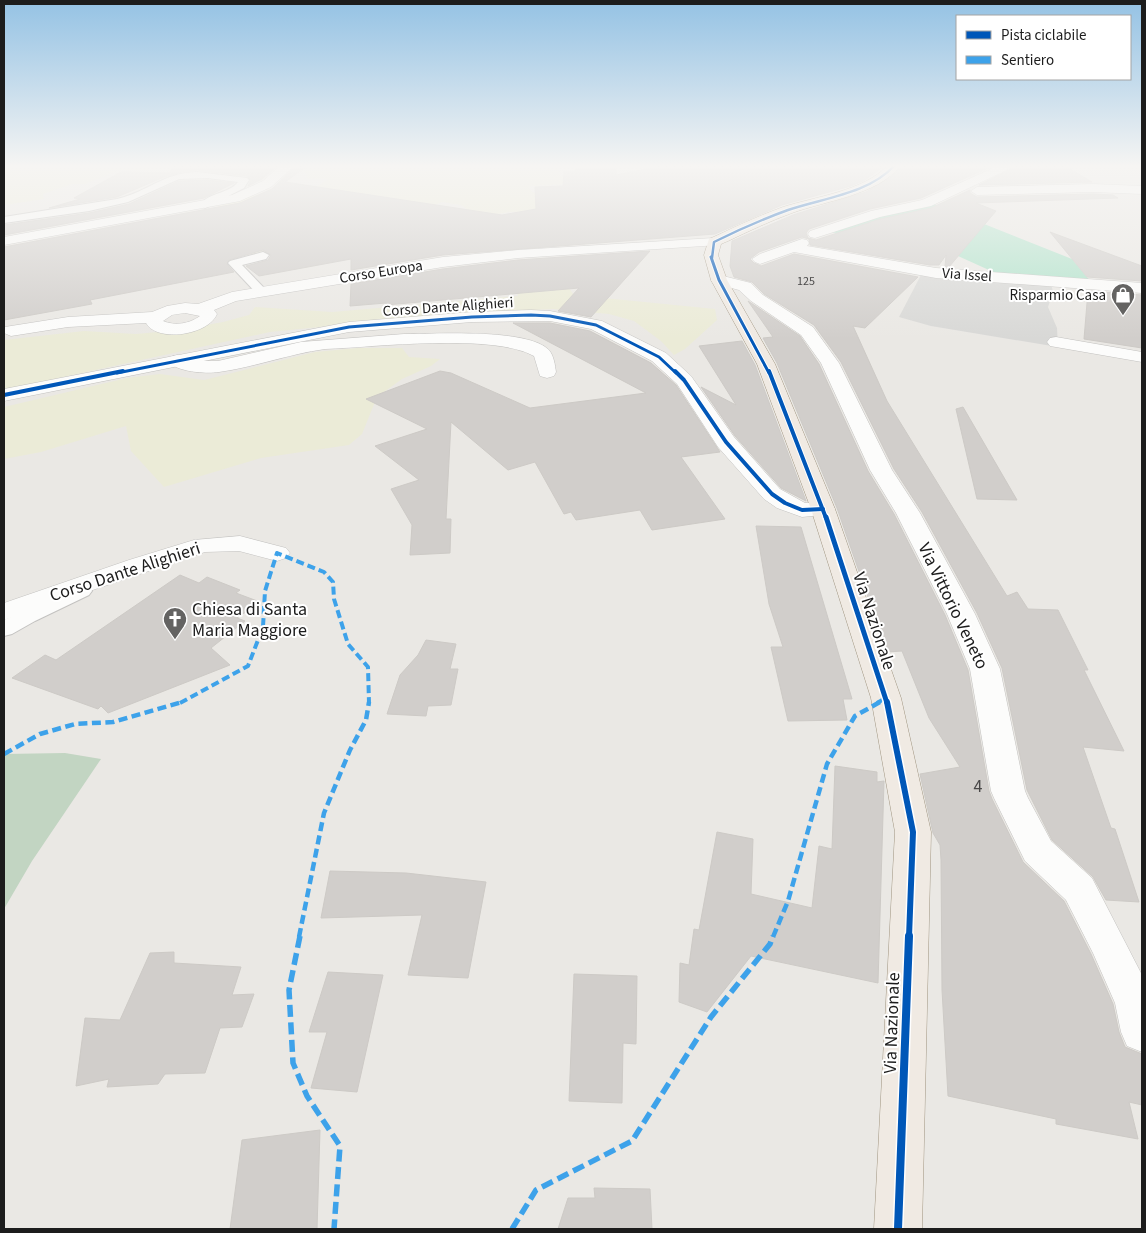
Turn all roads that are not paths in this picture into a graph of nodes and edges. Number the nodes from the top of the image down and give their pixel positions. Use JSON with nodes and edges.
{"nodes":[{"id":1,"x":101,"y":224,"type":"edge"},
{"id":2,"x":753,"y":224,"type":"edge"},
{"id":3,"x":847,"y":224,"type":"edge"},
{"id":4,"x":815,"y":234,"type":"dead end"},
{"id":5,"x":4,"y":241,"type":"edge"},
{"id":6,"x":714,"y":242,"type":"junction"},
{"id":7,"x":262,"y":255,"type":"dead end"},
{"id":8,"x":760,"y":259,"type":"dead end"},
{"id":9,"x":719,"y":280,"type":"junction"},
{"id":10,"x":1142,"y":288,"type":"edge"},
{"id":11,"x":262,"y":292,"type":"junction"},
{"id":12,"x":1058,"y":294,"type":"dead end"},
{"id":13,"x":1142,"y":301,"type":"edge"},
{"id":14,"x":11,"y":331,"type":"dead end"},
{"id":15,"x":1056,"y":342,"type":"dead end"},
{"id":16,"x":1142,"y":357,"type":"edge"},
{"id":17,"x":176,"y":361,"type":"junction"},
{"id":18,"x":547,"y":372,"type":"dead end"},
{"id":19,"x":4,"y":395,"type":"edge"},
{"id":20,"x":823,"y":510,"type":"junction"},
{"id":21,"x":277,"y":553,"type":"dead end"},
{"id":22,"x":138,"y":566,"type":"junction"},
{"id":23,"x":4,"y":612,"type":"edge"},
{"id":24,"x":4,"y":629,"type":"edge"},
{"id":25,"x":1142,"y":1032,"type":"edge"},
{"id":26,"x":898,"y":1229,"type":"edge"}],
"edges":[{"from":1,"to":5,"type":"street"},
{"from":2,"to":6,"type":"main road"},
{"from":3,"to":4,"type":"street"},
{"from":6,"to":9,"type":"main road","name":"Via Nazionale"},
{"from":6,"to":11,"type":"street","name":"Corso Europa"},
{"from":7,"to":11,"type":"lane"},
{"from":8,"to":10,"type":"street","name":"Via Issel"},
{"from":9,"to":20,"type":"main road","name":"Via Nazionale"},
{"from":9,"to":25,"type":"street","name":"Via Vittorio Veneto"},
{"from":11,"to":14,"type":"street","name":"Corso Europa"},
{"from":12,"to":13,"type":"street"},
{"from":15,"to":16,"type":"street"},
{"from":17,"to":18,"type":"street"},
{"from":17,"to":19,"type":"street","name":"Corso Dante Alighieri"},
{"from":17,"to":20,"type":"street","name":"Corso Dante Alighieri"},
{"from":20,"to":26,"type":"main road","name":"Via Nazionale"},
{"from":21,"to":22,"type":"street","name":"Corso Dante Alighieri"},
{"from":22,"to":23,"type":"street","name":"Corso Dante Alighieri"},
{"from":22,"to":24,"type":"lane"}]}
